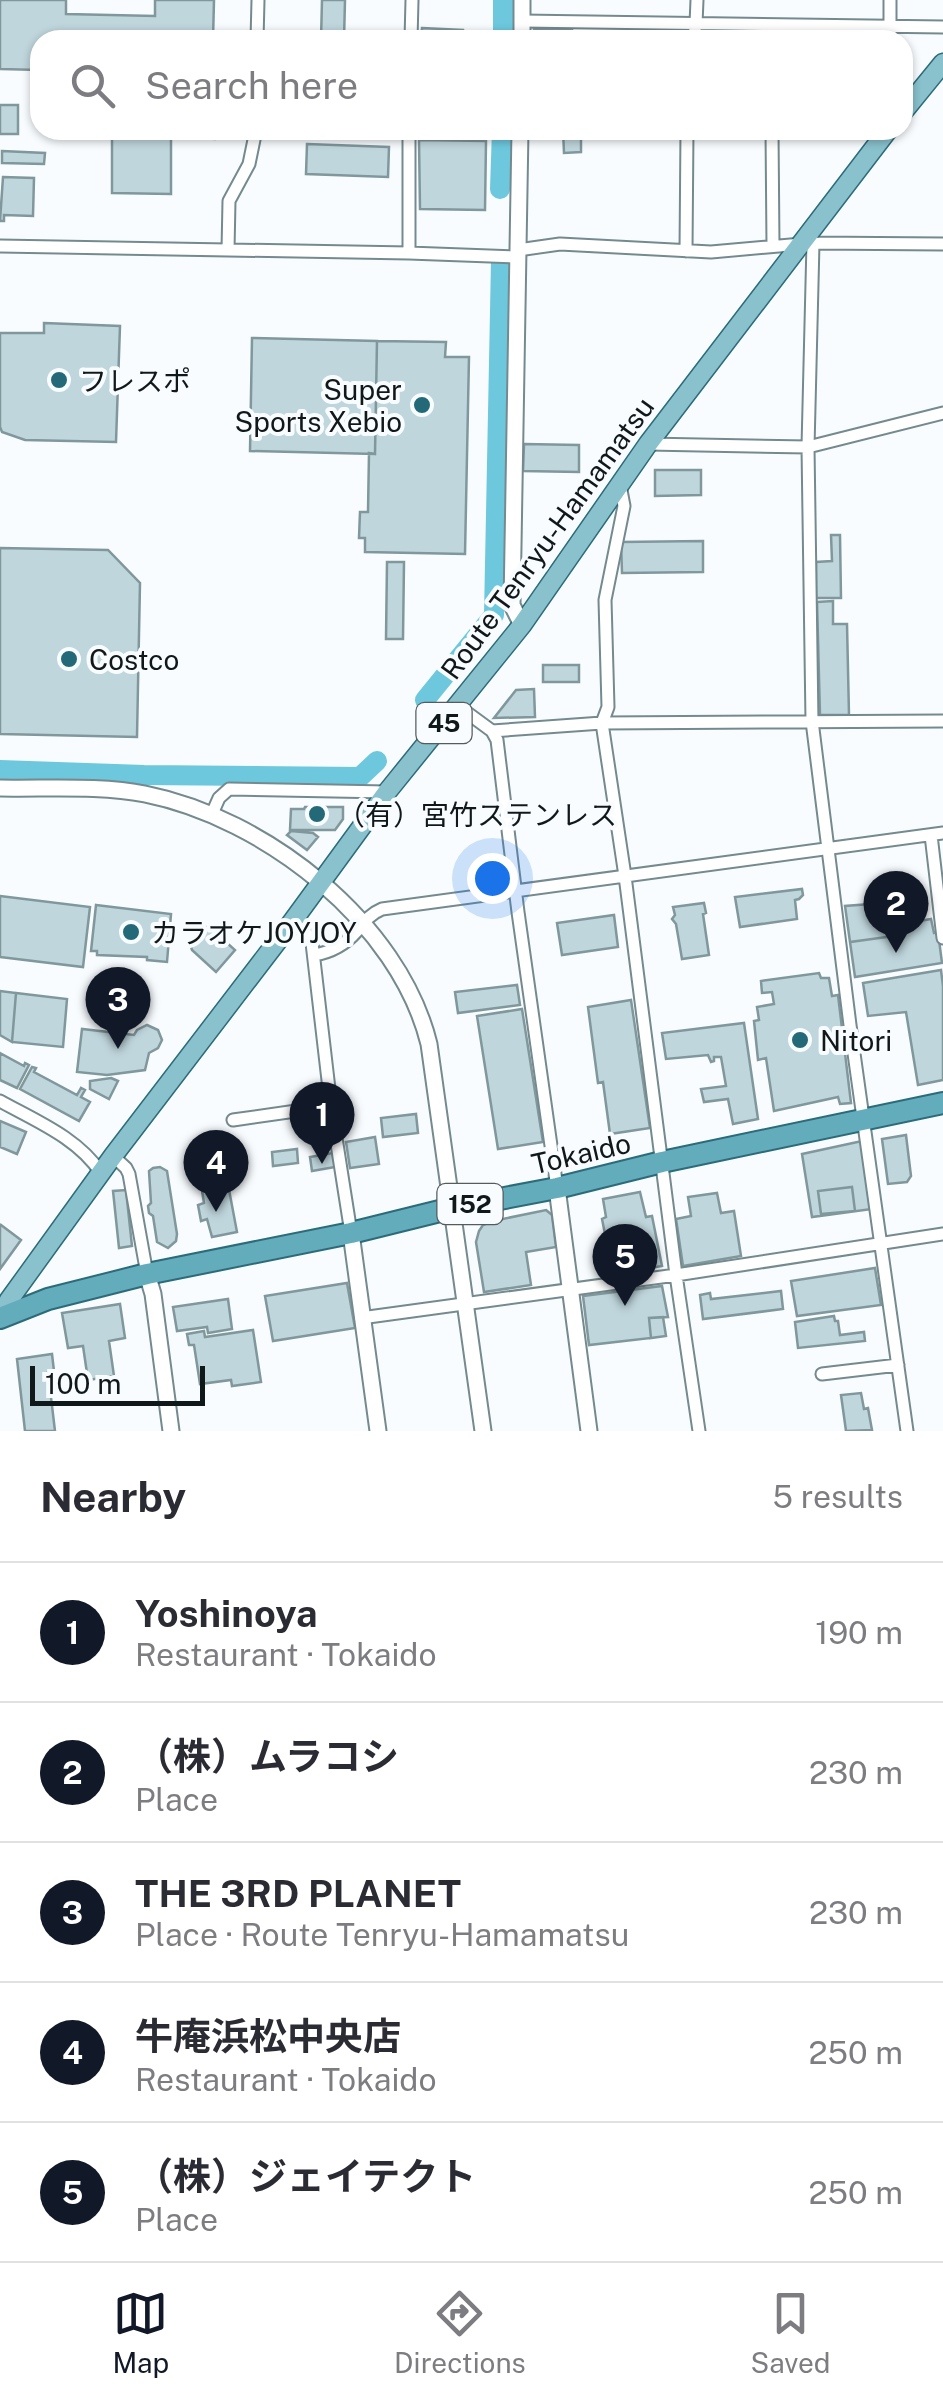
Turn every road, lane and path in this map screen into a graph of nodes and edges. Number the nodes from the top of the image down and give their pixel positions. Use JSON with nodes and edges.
{"nodes":[{"id":1,"x":258,"y":0,"type":"edge"},
{"id":2,"x":412,"y":0,"type":"edge"},
{"id":3,"x":522,"y":0,"type":"edge"},
{"id":4,"x":696,"y":0,"type":"edge"},
{"id":5,"x":890,"y":0,"type":"edge"},
{"id":6,"x":522,"y":21,"type":"junction"},
{"id":7,"x":696,"y":24,"type":"junction"},
{"id":8,"x":776,"y":26,"type":"junction"},
{"id":9,"x":890,"y":26,"type":"junction"},
{"id":10,"x":943,"y":27,"type":"edge"},
{"id":11,"x":257,"y":30,"type":"edge"},
{"id":12,"x":411,"y":30,"type":"edge"},
{"id":13,"x":522,"y":30,"type":"edge"},
{"id":14,"x":695,"y":30,"type":"edge"},
{"id":15,"x":776,"y":30,"type":"edge"},
{"id":16,"x":890,"y":30,"type":"edge"},
{"id":17,"x":943,"y":63,"type":"edge"},
{"id":18,"x":913,"y":100,"type":"edge"},
{"id":19,"x":255,"y":140,"type":"edge"},
{"id":20,"x":409,"y":140,"type":"edge"},
{"id":21,"x":520,"y":140,"type":"edge"},
{"id":22,"x":687,"y":140,"type":"edge"},
{"id":23,"x":772,"y":140,"type":"edge"},
{"id":24,"x":881,"y":140,"type":"edge"},
{"id":25,"x":807,"y":244,"type":"junction"},
{"id":26,"x":943,"y":244,"type":"edge"},
{"id":27,"x":0,"y":246,"type":"edge"},
{"id":28,"x":774,"y":246,"type":"junction"},
{"id":29,"x":228,"y":250,"type":"junction"},
{"id":30,"x":686,"y":251,"type":"junction"},
{"id":31,"x":409,"y":253,"type":"junction"},
{"id":32,"x":518,"y":254,"type":"junction"},
{"id":33,"x":943,"y":414,"type":"edge"},
{"id":34,"x":648,"y":444,"type":"junction"},
{"id":35,"x":808,"y":446,"type":"junction"},
{"id":36,"x":620,"y":484,"type":"junction"},
{"id":37,"x":522,"y":625,"type":"junction"},
{"id":38,"x":458,"y":706,"type":"junction"},
{"id":39,"x":812,"y":721,"type":"junction"},
{"id":40,"x":943,"y":721,"type":"edge"},
{"id":41,"x":602,"y":723,"type":"junction"},
{"id":42,"x":492,"y":731,"type":"junction"},
{"id":43,"x":0,"y":788,"type":"edge"},
{"id":44,"x":387,"y":792,"type":"junction"},
{"id":45,"x":211,"y":816,"type":"junction"},
{"id":46,"x":937,"y":834,"type":"edge"},
{"id":47,"x":830,"y":849,"type":"junction"},
{"id":48,"x":625,"y":876,"type":"junction"},
{"id":49,"x":320,"y":883,"type":"junction"},
{"id":50,"x":516,"y":892,"type":"junction"},
{"id":51,"x":292,"y":922,"type":"junction"},
{"id":52,"x":364,"y":923,"type":"junction"},
{"id":53,"x":943,"y":938,"type":"edge"},
{"id":54,"x":314,"y":955,"type":"junction"},
{"id":55,"x":0,"y":1101,"type":"edge"},
{"id":56,"x":943,"y":1104,"type":"edge"},
{"id":57,"x":331,"y":1106,"type":"junction"},
{"id":58,"x":233,"y":1120,"type":"dead end"},
{"id":59,"x":863,"y":1121,"type":"junction"},
{"id":60,"x":113,"y":1156,"type":"junction"},
{"id":61,"x":662,"y":1162,"type":"junction"},
{"id":62,"x":101,"y":1172,"type":"junction"},
{"id":63,"x":556,"y":1188,"type":"junction"},
{"id":64,"x":452,"y":1208,"type":"junction"},
{"id":65,"x":351,"y":1232,"type":"junction"},
{"id":66,"x":943,"y":1234,"type":"edge"},
{"id":67,"x":882,"y":1243,"type":"junction"},
{"id":68,"x":147,"y":1274,"type":"junction"},
{"id":69,"x":676,"y":1275,"type":"junction"},
{"id":70,"x":569,"y":1289,"type":"junction"},
{"id":71,"x":466,"y":1302,"type":"junction"},
{"id":72,"x":0,"y":1317,"type":"edge"},
{"id":73,"x":361,"y":1318,"type":"junction"},
{"id":74,"x":898,"y":1364,"type":"junction"},
{"id":75,"x":822,"y":1374,"type":"dead end"},
{"id":76,"x":171,"y":1431,"type":"edge"},
{"id":77,"x":378,"y":1431,"type":"edge"},
{"id":78,"x":483,"y":1431,"type":"edge"},
{"id":79,"x":589,"y":1431,"type":"edge"},
{"id":80,"x":699,"y":1431,"type":"edge"},
{"id":81,"x":907,"y":1431,"type":"edge"}],
"edges":[{"from":1,"to":11,"type":"street"},
{"from":2,"to":12,"type":"street"},
{"from":3,"to":6,"type":"street"},
{"from":4,"to":7,"type":"street"},
{"from":5,"to":9,"type":"street"},
{"from":6,"to":7,"type":"street"},
{"from":6,"to":13,"type":"street"},
{"from":7,"to":8,"type":"street"},
{"from":7,"to":14,"type":"street"},
{"from":8,"to":9,"type":"street"},
{"from":8,"to":15,"type":"street"},
{"from":9,"to":10,"type":"street"},
{"from":9,"to":16,"type":"street"},
{"from":17,"to":18,"type":"main road"},
{"from":19,"to":29,"type":"street"},
{"from":20,"to":31,"type":"street"},
{"from":21,"to":32,"type":"street"},
{"from":22,"to":30,"type":"street"},
{"from":23,"to":28,"type":"street"},
{"from":24,"to":25,"type":"main road","name":"Route Tenryu-Hamamatsu","number":"45"},
{"from":25,"to":26,"type":"street"},
{"from":25,"to":28,"type":"street"},
{"from":25,"to":34,"type":"main road","name":"Route Tenryu-Hamamatsu","number":"45"},
{"from":25,"to":35,"type":"street"},
{"from":27,"to":29,"type":"street"},
{"from":28,"to":30,"type":"street"},
{"from":29,"to":31,"type":"street"},
{"from":30,"to":32,"type":"street"},
{"from":31,"to":32,"type":"street"},
{"from":32,"to":37,"type":"street"},
{"from":33,"to":35,"type":"street"},
{"from":34,"to":35,"type":"street"},
{"from":34,"to":36,"type":"main road","name":"Route Tenryu-Hamamatsu","number":"45"},
{"from":35,"to":39,"type":"street"},
{"from":36,"to":37,"type":"main road","name":"Route Tenryu-Hamamatsu","number":"45"},
{"from":36,"to":41,"type":"street"},
{"from":37,"to":38,"type":"main road","name":"Route Tenryu-Hamamatsu","number":"45"},
{"from":38,"to":42,"type":"street"},
{"from":38,"to":44,"type":"main road","name":"Route Tenryu-Hamamatsu","number":"45"},
{"from":39,"to":40,"type":"street"},
{"from":39,"to":41,"type":"street"},
{"from":39,"to":47,"type":"street"},
{"from":41,"to":42,"type":"street"},
{"from":41,"to":48,"type":"street"},
{"from":42,"to":50,"type":"street"},
{"from":43,"to":45,"type":"street"},
{"from":44,"to":45,"type":"street"},
{"from":44,"to":49,"type":"main road","name":"Route Tenryu-Hamamatsu","number":"45"},
{"from":45,"to":49,"type":"street"},
{"from":46,"to":47,"type":"street"},
{"from":46,"to":53,"type":"street"},
{"from":47,"to":48,"type":"street"},
{"from":47,"to":59,"type":"street"},
{"from":48,"to":50,"type":"street"},
{"from":48,"to":61,"type":"street"},
{"from":49,"to":51,"type":"main road","name":"Route Tenryu-Hamamatsu","number":"45"},
{"from":49,"to":52,"type":"street"},
{"from":50,"to":52,"type":"street"},
{"from":50,"to":63,"type":"street"},
{"from":51,"to":54,"type":"street"},
{"from":51,"to":60,"type":"main road","name":"Route Tenryu-Hamamatsu","number":"45"},
{"from":52,"to":54,"type":"street"},
{"from":52,"to":64,"type":"street"},
{"from":54,"to":57,"type":"street"},
{"from":55,"to":62,"type":"street"},
{"from":56,"to":59,"type":"highway","name":"Tokaido","number":"152"},
{"from":57,"to":58,"type":"street"},
{"from":57,"to":65,"type":"street"},
{"from":59,"to":61,"type":"highway","name":"Tokaido","number":"152"},
{"from":59,"to":67,"type":"street"},
{"from":60,"to":62,"type":"main road","name":"Route Tenryu-Hamamatsu","number":"45"},
{"from":60,"to":68,"type":"street"},
{"from":61,"to":63,"type":"highway","name":"Tokaido","number":"152"},
{"from":61,"to":69,"type":"street"},
{"from":62,"to":72,"type":"main road","name":"Route Tenryu-Hamamatsu","number":"45"},
{"from":63,"to":64,"type":"highway","name":"Tokaido","number":"152"},
{"from":63,"to":70,"type":"street"},
{"from":64,"to":65,"type":"highway","name":"Tokaido","number":"152"},
{"from":64,"to":71,"type":"street"},
{"from":65,"to":68,"type":"highway","name":"Tokaido","number":"152"},
{"from":65,"to":73,"type":"street"},
{"from":66,"to":67,"type":"street"},
{"from":67,"to":69,"type":"street"},
{"from":67,"to":74,"type":"street"},
{"from":68,"to":72,"type":"highway","name":"Tokaido","number":"152"},
{"from":68,"to":76,"type":"street"},
{"from":69,"to":70,"type":"street"},
{"from":69,"to":80,"type":"street"},
{"from":70,"to":71,"type":"street"},
{"from":70,"to":79,"type":"street"},
{"from":71,"to":73,"type":"street"},
{"from":71,"to":78,"type":"street"},
{"from":73,"to":77,"type":"street"},
{"from":74,"to":75,"type":"street"},
{"from":74,"to":81,"type":"street"}]}
